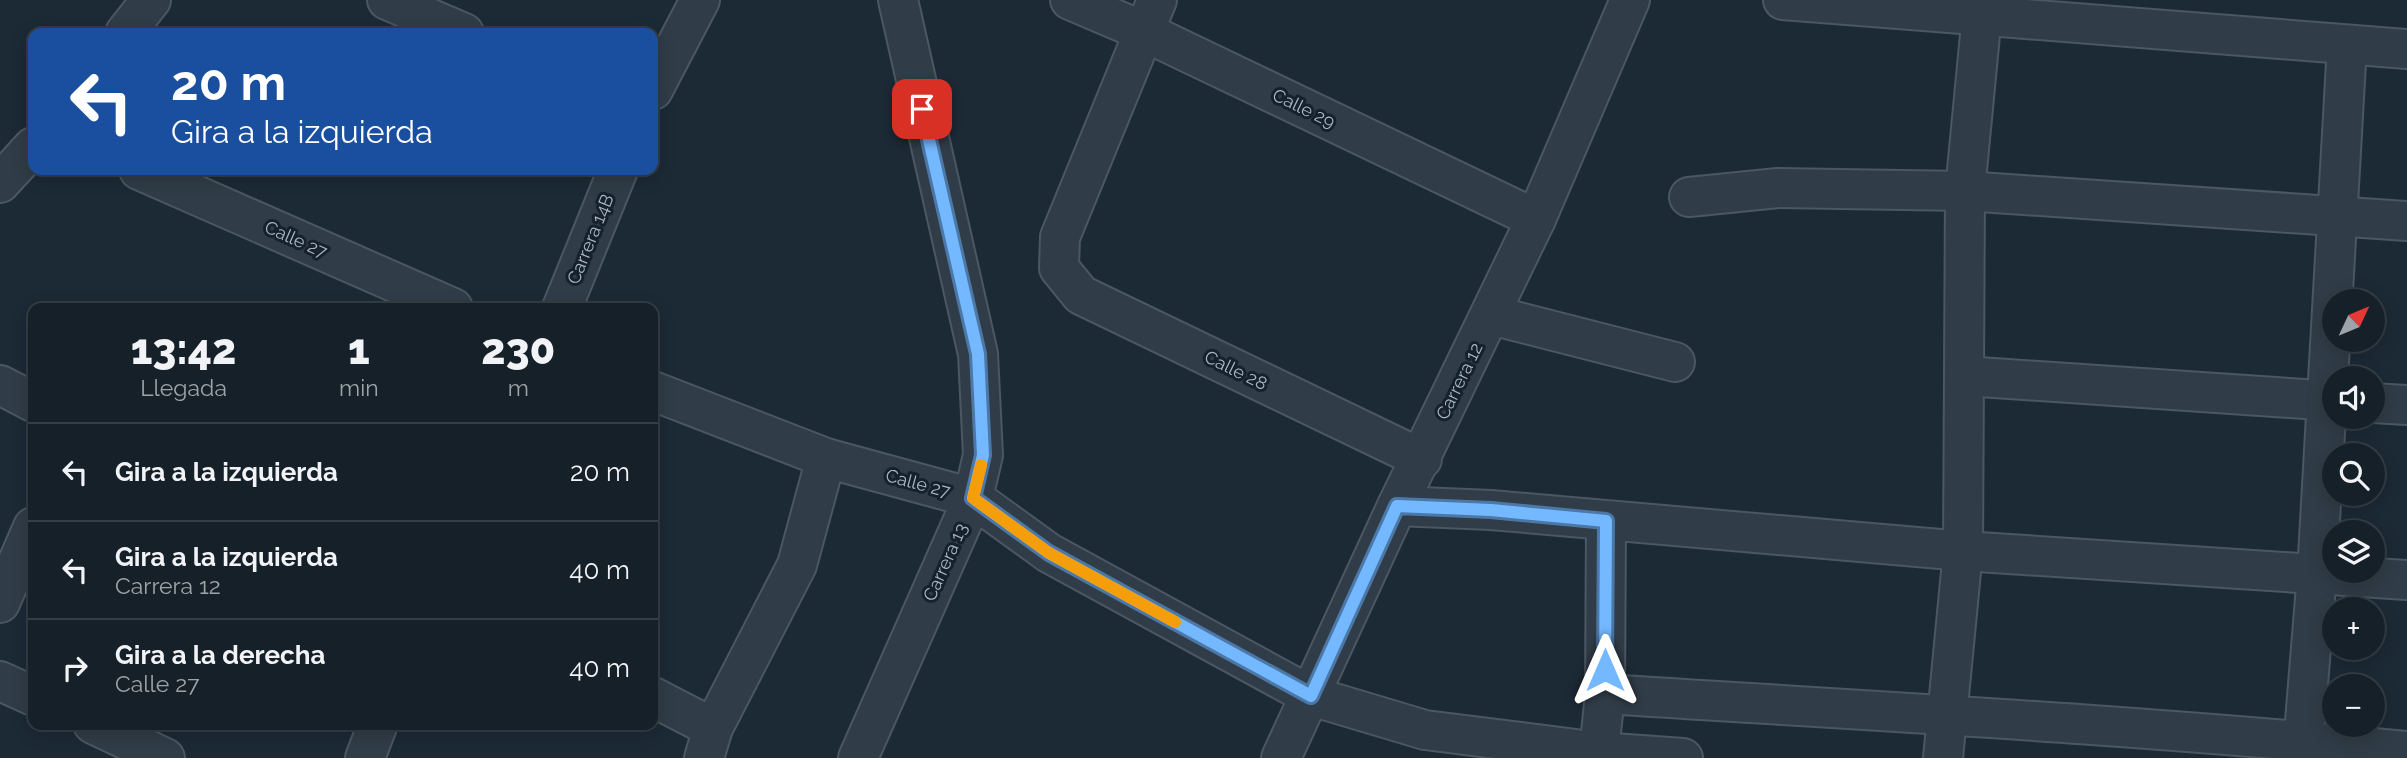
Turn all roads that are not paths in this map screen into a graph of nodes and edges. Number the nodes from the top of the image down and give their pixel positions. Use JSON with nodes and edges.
{"nodes":[{"id":1,"x":151,"y":0,"type":"edge"},
{"id":2,"x":387,"y":0,"type":"edge"},
{"id":3,"x":700,"y":0,"type":"edge"},
{"id":4,"x":898,"y":0,"type":"edge"},
{"id":5,"x":1070,"y":0,"type":"edge"},
{"id":6,"x":1630,"y":0,"type":"edge"},
{"id":7,"x":1783,"y":0,"type":"edge"},
{"id":8,"x":1982,"y":14,"type":"junction"},
{"id":9,"x":1151,"y":16,"type":"edge"},
{"id":10,"x":129,"y":28,"type":"edge"},
{"id":11,"x":452,"y":28,"type":"edge"},
{"id":12,"x":2347,"y":46,"type":"junction"},
{"id":13,"x":2407,"y":49,"type":"edge"},
{"id":14,"x":658,"y":80,"type":"edge"},
{"id":15,"x":28,"y":152,"type":"edge"},
{"id":16,"x":150,"y":175,"type":"edge"},
{"id":17,"x":616,"y":175,"type":"edge"},
{"id":18,"x":0,"y":183,"type":"edge"},
{"id":19,"x":1965,"y":191,"type":"junction"},
{"id":20,"x":1689,"y":197,"type":"dead end"},
{"id":21,"x":2336,"y":216,"type":"junction"},
{"id":22,"x":1536,"y":219,"type":"junction"},
{"id":23,"x":2407,"y":221,"type":"edge"},
{"id":24,"x":442,"y":303,"type":"edge"},
{"id":25,"x":564,"y":303,"type":"edge"},
{"id":26,"x":1491,"y":315,"type":"junction"},
{"id":27,"x":1675,"y":362,"type":"dead end"},
{"id":28,"x":2331,"y":366,"type":"edge"},
{"id":29,"x":1965,"y":376,"type":"junction"},
{"id":30,"x":0,"y":385,"type":"edge"},
{"id":31,"x":658,"y":393,"type":"edge"},
{"id":32,"x":28,"y":399,"type":"edge"},
{"id":33,"x":2322,"y":400,"type":"edge"},
{"id":34,"x":2385,"y":404,"type":"edge"},
{"id":35,"x":2407,"y":405,"type":"edge"},
{"id":36,"x":2328,"y":429,"type":"edge"},
{"id":37,"x":826,"y":458,"type":"junction"},
{"id":38,"x":1422,"y":459,"type":"junction"},
{"id":39,"x":973,"y":498,"type":"junction"},
{"id":40,"x":1397,"y":506,"type":"junction"},
{"id":41,"x":1606,"y":521,"type":"junction"},
{"id":42,"x":28,"y":539,"type":"edge"},
{"id":43,"x":1963,"y":551,"type":"junction"},
{"id":44,"x":2317,"y":574,"type":"junction"},
{"id":45,"x":2407,"y":580,"type":"edge"},
{"id":46,"x":0,"y":603,"type":"edge"},
{"id":47,"x":0,"y":681,"type":"edge"},
{"id":48,"x":28,"y":694,"type":"edge"},
{"id":49,"x":1605,"y":694,"type":"junction"},
{"id":50,"x":1311,"y":696,"type":"junction"},
{"id":51,"x":658,"y":701,"type":"edge"},
{"id":52,"x":1945,"y":715,"type":"junction"},
{"id":53,"x":106,"y":730,"type":"edge"},
{"id":54,"x":377,"y":730,"type":"edge"},
{"id":55,"x":708,"y":743,"type":"edge"},
{"id":56,"x":2303,"y":749,"type":"edge"},
{"id":57,"x":2407,"y":751,"type":"edge"},
{"id":58,"x":1599,"y":752,"type":"junction"},
{"id":59,"x":165,"y":758,"type":"edge"},
{"id":60,"x":365,"y":758,"type":"edge"},
{"id":61,"x":858,"y":758,"type":"edge"},
{"id":62,"x":1281,"y":758,"type":"edge"},
{"id":63,"x":1683,"y":758,"type":"edge"},
{"id":64,"x":1943,"y":758,"type":"edge"}],
"edges":[{"from":1,"to":10,"type":"street"},
{"from":2,"to":11,"type":"street"},
{"from":3,"to":14,"type":"street"},
{"from":4,"to":39,"type":"street","name":"Carrera 13"},
{"from":5,"to":9,"type":"street","name":"Calle 29"},
{"from":6,"to":22,"type":"street","name":"Carrera 12"},
{"from":7,"to":8,"type":"street"},
{"from":8,"to":12,"type":"street"},
{"from":8,"to":19,"type":"street"},
{"from":9,"to":22,"type":"street","name":"Calle 29"},
{"from":9,"to":38,"type":"street","name":"Calle 28"},
{"from":12,"to":13,"type":"street"},
{"from":12,"to":21,"type":"street"},
{"from":15,"to":18,"type":"street"},
{"from":16,"to":24,"type":"street","name":"Calle 27"},
{"from":17,"to":25,"type":"street","name":"Carrera 14B"},
{"from":19,"to":20,"type":"street"},
{"from":19,"to":21,"type":"street"},
{"from":19,"to":29,"type":"street"},
{"from":21,"to":23,"type":"street"},
{"from":21,"to":28,"type":"street"},
{"from":22,"to":26,"type":"street","name":"Carrera 12"},
{"from":26,"to":27,"type":"street"},
{"from":26,"to":38,"type":"street","name":"Carrera 12"},
{"from":29,"to":33,"type":"street"},
{"from":29,"to":43,"type":"street"},
{"from":30,"to":32,"type":"street"},
{"from":31,"to":37,"type":"street","name":"Calle 27"},
{"from":34,"to":35,"type":"street"},
{"from":36,"to":44,"type":"street"},
{"from":37,"to":39,"type":"street","name":"Calle 27"},
{"from":37,"to":55,"type":"street"},
{"from":38,"to":40,"type":"street","name":"Carrera 12"},
{"from":39,"to":50,"type":"street","name":"Calle 27"},
{"from":39,"to":61,"type":"street","name":"Carrera 13"},
{"from":40,"to":41,"type":"street"},
{"from":40,"to":50,"type":"street","name":"Carrera 12"},
{"from":41,"to":43,"type":"street"},
{"from":41,"to":49,"type":"street"},
{"from":42,"to":46,"type":"street"},
{"from":43,"to":44,"type":"street"},
{"from":43,"to":52,"type":"street"},
{"from":44,"to":45,"type":"street"},
{"from":44,"to":56,"type":"street"},
{"from":47,"to":48,"type":"street"},
{"from":49,"to":52,"type":"street"},
{"from":49,"to":58,"type":"street"},
{"from":50,"to":58,"type":"street","name":"Calle 27"},
{"from":50,"to":62,"type":"street","name":"Carrera 12"},
{"from":51,"to":55,"type":"street"},
{"from":52,"to":56,"type":"street"},
{"from":52,"to":64,"type":"street"},
{"from":53,"to":59,"type":"street"},
{"from":54,"to":60,"type":"street"},
{"from":56,"to":57,"type":"street"},
{"from":58,"to":63,"type":"street","name":"Calle 27"}]}
